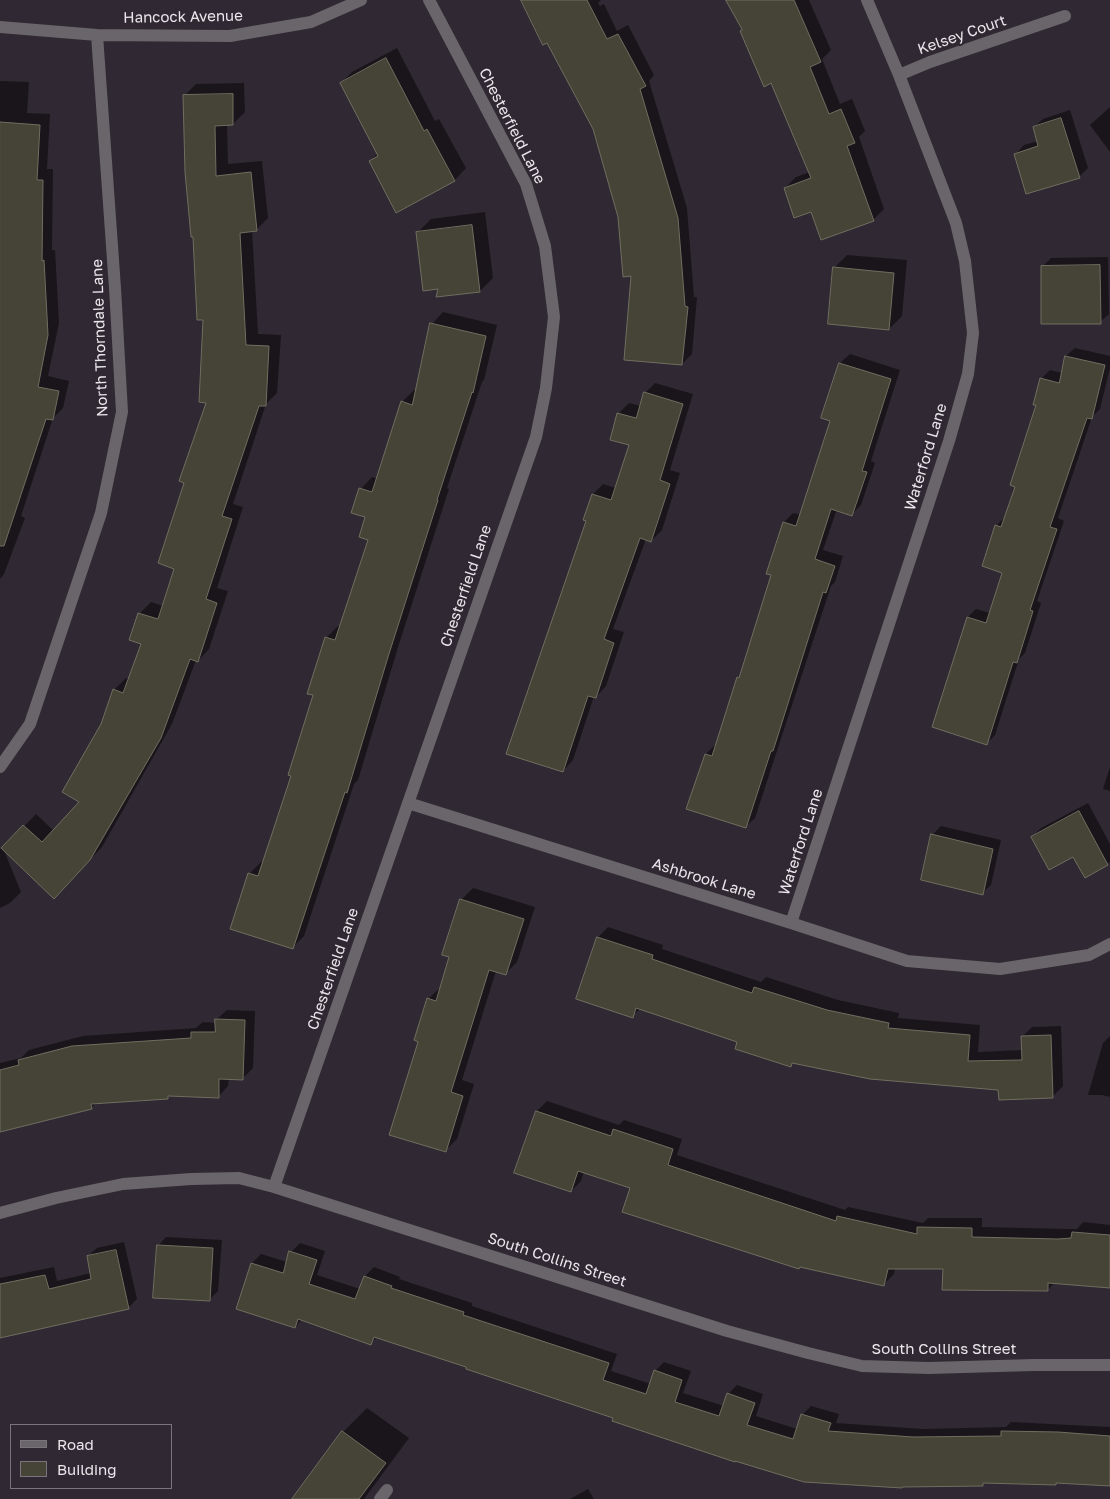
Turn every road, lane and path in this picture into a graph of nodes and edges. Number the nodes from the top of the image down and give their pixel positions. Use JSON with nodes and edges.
{"nodes":[{"id":1,"x":361,"y":0,"type":"edge"},
{"id":2,"x":429,"y":0,"type":"edge"},
{"id":3,"x":867,"y":0,"type":"edge"},
{"id":4,"x":1065,"y":16,"type":"dead end"},
{"id":5,"x":0,"y":26,"type":"edge"},
{"id":6,"x":97,"y":35,"type":"junction"},
{"id":7,"x":898,"y":75,"type":"junction"},
{"id":8,"x":0,"y":767,"type":"edge"},
{"id":9,"x":408,"y":803,"type":"junction"},
{"id":10,"x":791,"y":923,"type":"junction"},
{"id":11,"x":1110,"y":944,"type":"edge"},
{"id":12,"x":274,"y":1187,"type":"junction"},
{"id":13,"x":0,"y":1213,"type":"edge"},
{"id":14,"x":1110,"y":1365,"type":"edge"}],
"edges":[{"from":1,"to":6,"type":"street","name":"Hancock Avenue"},
{"from":2,"to":9,"type":"street","name":"Chesterfield Lane"},
{"from":3,"to":7,"type":"street","name":"Waterford Lane"},
{"from":4,"to":7,"type":"street","name":"Kelsey Court"},
{"from":5,"to":6,"type":"street","name":"Hancock Avenue"},
{"from":6,"to":8,"type":"street","name":"North Thorndale Lane"},
{"from":7,"to":10,"type":"street","name":"Waterford Lane"},
{"from":9,"to":10,"type":"street","name":"Ashbrook Lane"},
{"from":9,"to":12,"type":"street","name":"Chesterfield Lane"},
{"from":10,"to":11,"type":"street","name":"Ashbrook Lane"},
{"from":12,"to":13,"type":"street","name":"South Collins Street"},
{"from":12,"to":14,"type":"street","name":"South Collins Street"}]}
